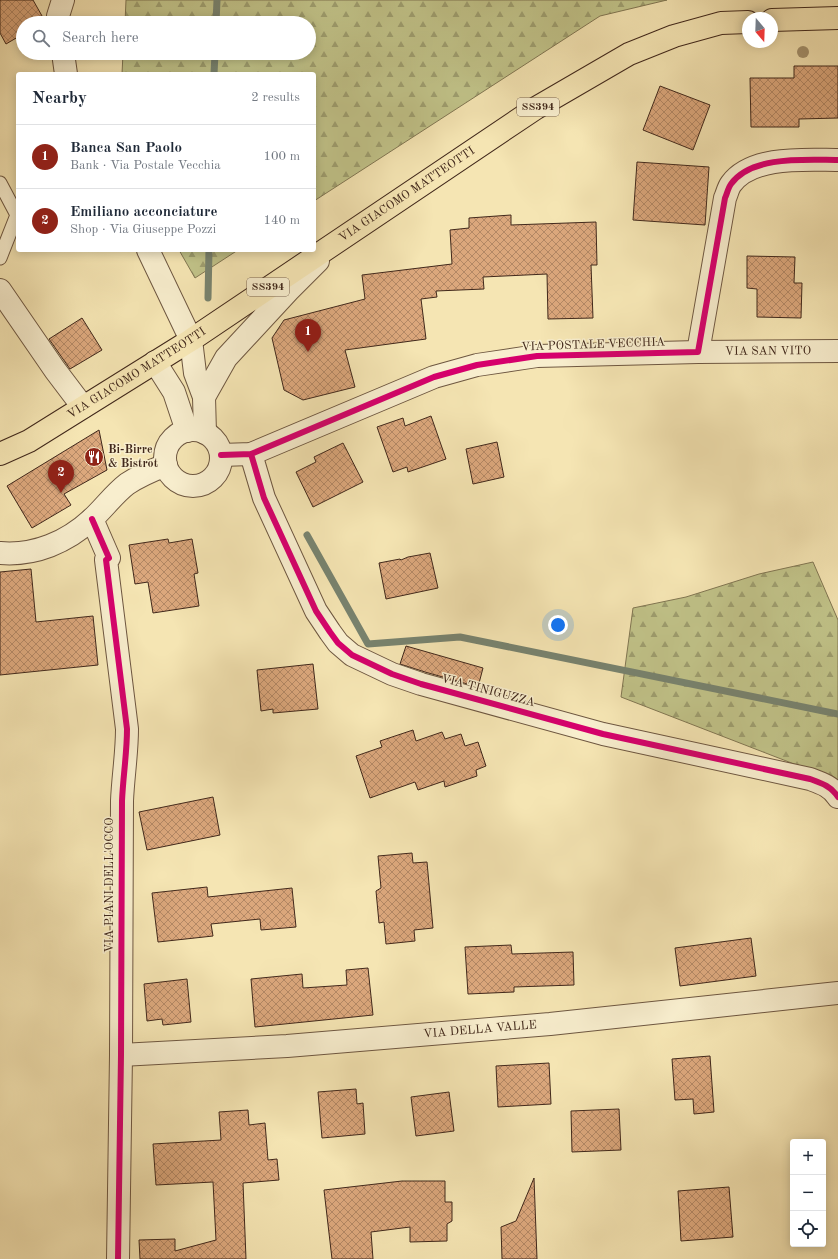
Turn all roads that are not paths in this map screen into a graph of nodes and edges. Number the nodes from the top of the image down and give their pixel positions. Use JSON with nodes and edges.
{"nodes":[{"id":1,"x":63,"y":0,"type":"edge"},
{"id":2,"x":58,"y":16,"type":"edge"},
{"id":3,"x":838,"y":18,"type":"edge"},
{"id":4,"x":778,"y":20,"type":"edge"},
{"id":5,"x":742,"y":22,"type":"edge"},
{"id":6,"x":64,"y":60,"type":"edge"},
{"id":7,"x":66,"y":72,"type":"edge"},
{"id":8,"x":838,"y":160,"type":"edge"},
{"id":9,"x":0,"y":183,"type":"edge"},
{"id":10,"x":16,"y":213,"type":"edge"},
{"id":11,"x":16,"y":218,"type":"edge"},
{"id":12,"x":346,"y":235,"type":"junction"},
{"id":13,"x":149,"y":252,"type":"edge"},
{"id":14,"x":0,"y":258,"type":"edge"},
{"id":15,"x":0,"y":290,"type":"edge"},
{"id":16,"x":191,"y":340,"type":"junction"},
{"id":17,"x":838,"y":351,"type":"edge"},
{"id":18,"x":698,"y":352,"type":"junction"},
{"id":19,"x":154,"y":362,"type":"junction"},
{"id":20,"x":204,"y":397,"type":"junction"},
{"id":21,"x":83,"y":408,"type":"junction"},
{"id":22,"x":196,"y":432,"type":"junction"},
{"id":23,"x":0,"y":454,"type":"edge"},
{"id":24,"x":251,"y":454,"type":"junction"},
{"id":25,"x":221,"y":456,"type":"junction"},
{"id":26,"x":166,"y":464,"type":"junction"},
{"id":27,"x":92,"y":518,"type":"junction"},
{"id":28,"x":0,"y":553,"type":"edge"},
{"id":29,"x":838,"y":797,"type":"edge"},
{"id":30,"x":838,"y":993,"type":"edge"},
{"id":31,"x":121,"y":1055,"type":"junction"},
{"id":32,"x":118,"y":1259,"type":"edge"}],
"edges":[{"from":1,"to":2,"type":"street"},
{"from":3,"to":4,"type":"main road"},
{"from":5,"to":12,"type":"main road","name":"VIA GIACOMO MATTEOTTI","number":"SS394"},
{"from":6,"to":7,"type":"street"},
{"from":8,"to":18,"type":"street"},
{"from":9,"to":10,"type":"lane"},
{"from":11,"to":14,"type":"lane"},
{"from":12,"to":16,"type":"main road","name":"VIA GIACOMO MATTEOTTI","number":"SS394"},
{"from":12,"to":20,"type":"street"},
{"from":13,"to":16,"type":"street"},
{"from":15,"to":21,"type":"street"},
{"from":16,"to":19,"type":"main road","name":"VIA GIACOMO MATTEOTTI","number":"SS394"},
{"from":16,"to":20,"type":"street"},
{"from":17,"to":18,"type":"street","name":"VIA SAN VITO"},
{"from":18,"to":24,"type":"street","name":"VIA POSTALE VECCHIA"},
{"from":19,"to":21,"type":"main road","name":"VIA GIACOMO MATTEOTTI","number":"SS394"},
{"from":19,"to":22,"type":"street"},
{"from":20,"to":22,"type":"street"},
{"from":21,"to":23,"type":"main road","name":"VIA GIACOMO MATTEOTTI","number":"SS394"},
{"from":22,"to":25,"type":"street"},
{"from":22,"to":26,"type":"street"},
{"from":24,"to":25,"type":"street","name":"VIA POSTALE VECCHIA"},
{"from":24,"to":29,"type":"street","name":"VIA TINIGUZZA"},
{"from":25,"to":26,"type":"street"},
{"from":26,"to":27,"type":"street"},
{"from":27,"to":28,"type":"street"},
{"from":27,"to":31,"type":"street","name":"VIA PIANI DELL'OCCO"},
{"from":30,"to":31,"type":"street","name":"VIA DELLA VALLE"},
{"from":31,"to":32,"type":"street","name":"VIA PIANI DELL'OCCO"}]}
